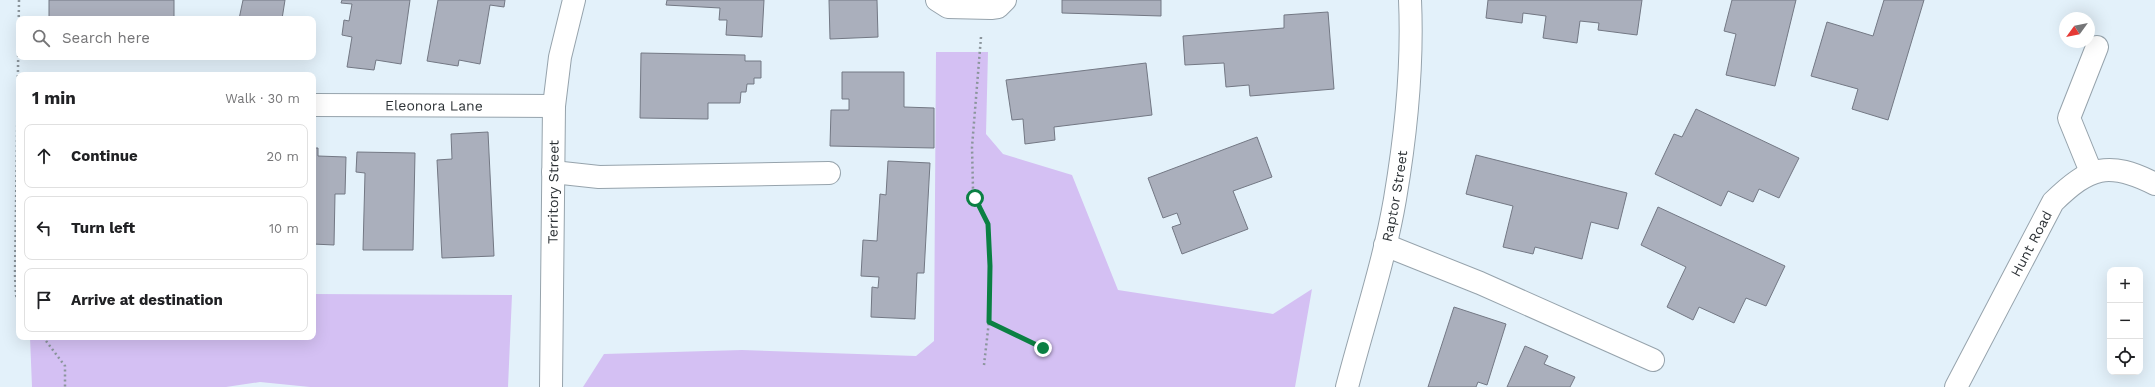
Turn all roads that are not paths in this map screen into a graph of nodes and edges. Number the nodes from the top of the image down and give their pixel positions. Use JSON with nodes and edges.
{"nodes":[{"id":1,"x":574,"y":0,"type":"edge"},
{"id":2,"x":937,"y":0,"type":"edge"},
{"id":3,"x":1005,"y":0,"type":"edge"},
{"id":4,"x":1410,"y":0,"type":"edge"},
{"id":5,"x":2097,"y":47,"type":"dead end"},
{"id":6,"x":316,"y":105,"type":"edge"},
{"id":7,"x":554,"y":106,"type":"junction"},
{"id":8,"x":553,"y":172,"type":"junction"},
{"id":9,"x":2091,"y":172,"type":"junction"},
{"id":10,"x":829,"y":173,"type":"dead end"},
{"id":11,"x":2155,"y":184,"type":"edge"},
{"id":12,"x":1385,"y":245,"type":"junction"},
{"id":13,"x":1653,"y":360,"type":"dead end"},
{"id":14,"x":551,"y":387,"type":"edge"},
{"id":15,"x":1347,"y":387,"type":"edge"},
{"id":16,"x":1956,"y":387,"type":"edge"}],
"edges":[{"from":1,"to":7,"type":"street","name":"Territory Street"},
{"from":2,"to":3,"type":"street"},
{"from":4,"to":12,"type":"street","name":"Raptor Street"},
{"from":5,"to":9,"type":"street"},
{"from":6,"to":7,"type":"street","name":"Eleonora Lane"},
{"from":7,"to":8,"type":"street","name":"Territory Street"},
{"from":8,"to":10,"type":"street"},
{"from":8,"to":14,"type":"street","name":"Territory Street"},
{"from":9,"to":11,"type":"street","name":"Hunt Road"},
{"from":9,"to":16,"type":"street","name":"Hunt Road"},
{"from":12,"to":13,"type":"street"},
{"from":12,"to":15,"type":"street","name":"Raptor Street"}]}
